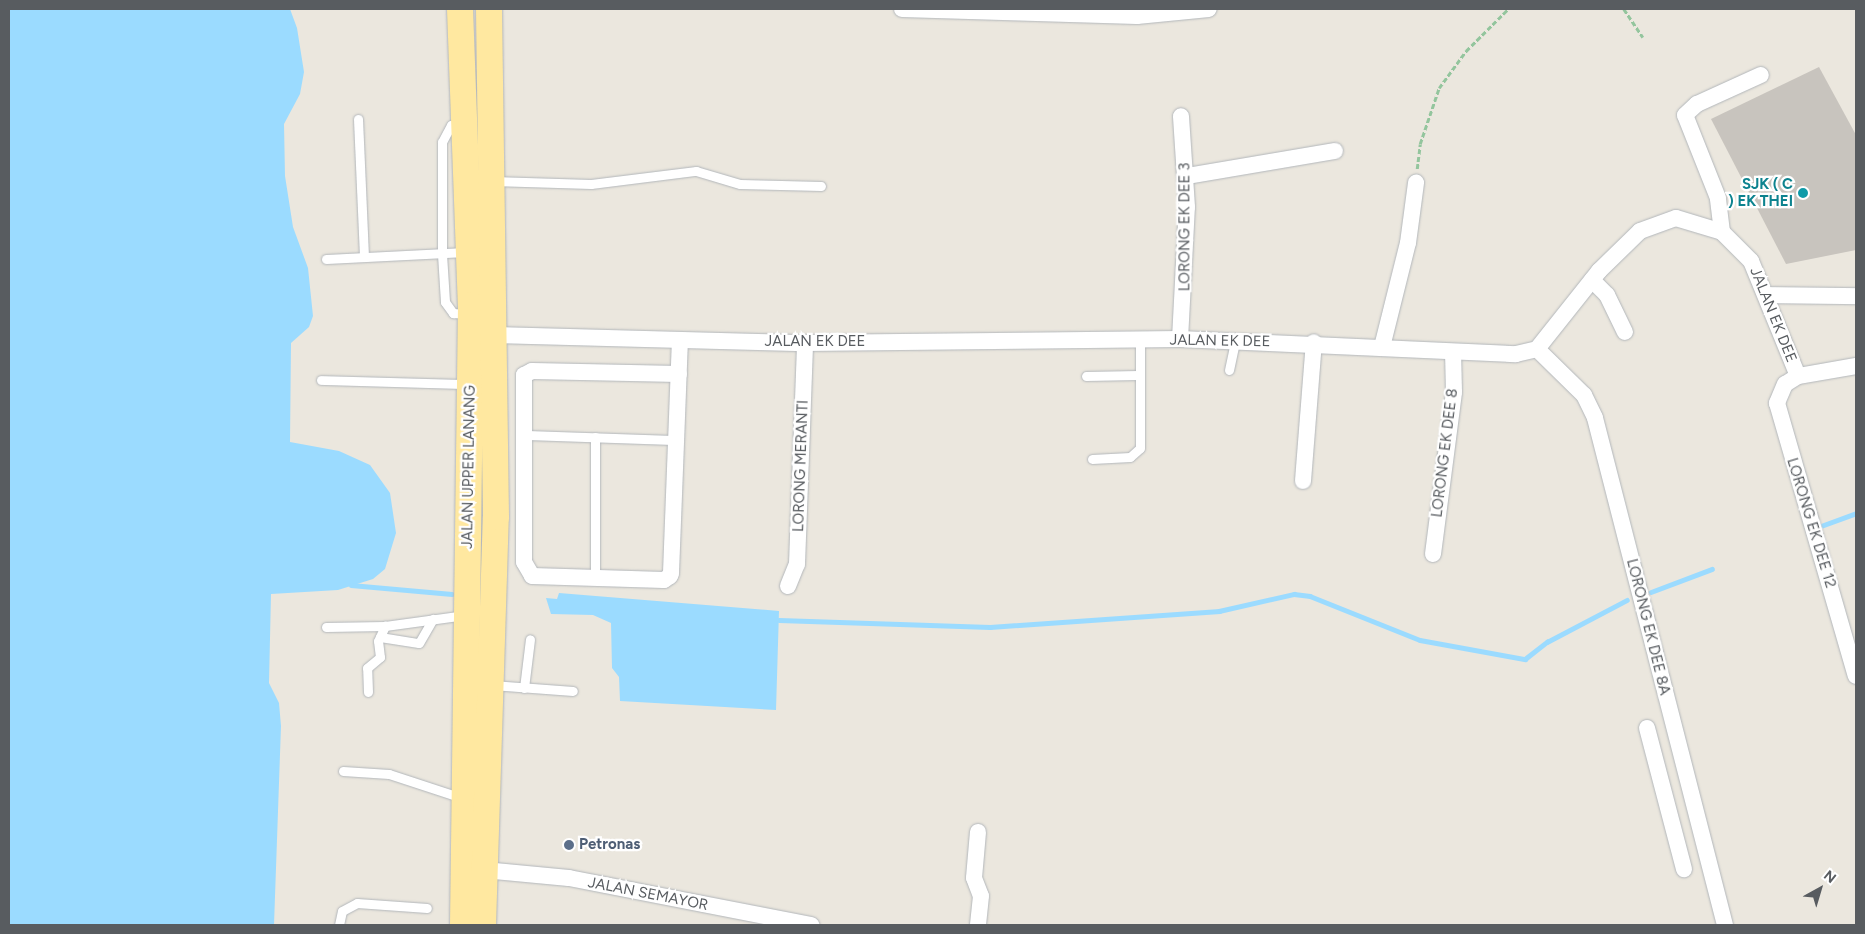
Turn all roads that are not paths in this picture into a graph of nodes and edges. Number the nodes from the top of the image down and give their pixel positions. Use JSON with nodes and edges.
{"nodes":[{"id":1,"x":460,"y":9,"type":"edge"},
{"id":2,"x":489,"y":9,"type":"edge"},
{"id":3,"x":902,"y":9,"type":"edge"},
{"id":4,"x":1209,"y":9,"type":"edge"},
{"id":5,"x":1761,"y":75,"type":"dead end"},
{"id":6,"x":1181,"y":116,"type":"dead end"},
{"id":7,"x":358,"y":119,"type":"dead end"},
{"id":8,"x":464,"y":122,"type":"junction"},
{"id":9,"x":1335,"y":151,"type":"dead end"},
{"id":10,"x":1187,"y":176,"type":"junction"},
{"id":11,"x":492,"y":181,"type":"junction"},
{"id":12,"x":1416,"y":183,"type":"road end"},
{"id":13,"x":821,"y":186,"type":"dead end"},
{"id":14,"x":1722,"y":232,"type":"junction"},
{"id":15,"x":469,"y":252,"type":"junction"},
{"id":16,"x":442,"y":254,"type":"junction"},
{"id":17,"x":364,"y":257,"type":"junction"},
{"id":18,"x":326,"y":259,"type":"dead end"},
{"id":19,"x":1592,"y":280,"type":"junction"},
{"id":20,"x":1768,"y":295,"type":"junction"},
{"id":21,"x":1856,"y":296,"type":"edge"},
{"id":22,"x":470,"y":314,"type":"junction"},
{"id":23,"x":1625,"y":332,"type":"dead end"},
{"id":24,"x":494,"y":335,"type":"junction"},
{"id":25,"x":1180,"y":339,"type":"junction"},
{"id":26,"x":1140,"y":340,"type":"junction"},
{"id":27,"x":680,"y":341,"type":"junction"},
{"id":28,"x":1235,"y":341,"type":"junction"},
{"id":29,"x":1314,"y":342,"type":"junction"},
{"id":30,"x":805,"y":343,"type":"junction"},
{"id":31,"x":1382,"y":347,"type":"junction"},
{"id":32,"x":1537,"y":349,"type":"junction"},
{"id":33,"x":1454,"y":352,"type":"junction"},
{"id":34,"x":1856,"y":366,"type":"edge"},
{"id":35,"x":1229,"y":370,"type":"dead end"},
{"id":36,"x":679,"y":374,"type":"junction"},
{"id":37,"x":1138,"y":375,"type":"junction"},
{"id":38,"x":1086,"y":376,"type":"dead end"},
{"id":39,"x":1798,"y":376,"type":"junction"},
{"id":40,"x":321,"y":380,"type":"dead end"},
{"id":41,"x":470,"y":384,"type":"junction"},
{"id":42,"x":524,"y":435,"type":"junction"},
{"id":43,"x":595,"y":437,"type":"junction"},
{"id":44,"x":676,"y":440,"type":"junction"},
{"id":45,"x":1092,"y":459,"type":"dead end"},
{"id":46,"x":1303,"y":481,"type":"dead end"},
{"id":47,"x":496,"y":517,"type":"junction"},
{"id":48,"x":523,"y":517,"type":"junction"},
{"id":49,"x":1433,"y":554,"type":"dead end"},
{"id":50,"x":596,"y":579,"type":"junction"},
{"id":51,"x":788,"y":586,"type":"dead end"},
{"id":52,"x":467,"y":615,"type":"junction"},
{"id":53,"x":433,"y":619,"type":"junction"},
{"id":54,"x":385,"y":626,"type":"junction"},
{"id":55,"x":326,"y":627,"type":"dead end"},
{"id":56,"x":380,"y":637,"type":"junction"},
{"id":57,"x":530,"y":639,"type":"dead end"},
{"id":58,"x":1853,"y":652,"type":"edge"},
{"id":59,"x":1856,"y":676,"type":"edge"},
{"id":60,"x":489,"y":685,"type":"junction"},
{"id":61,"x":524,"y":688,"type":"junction"},
{"id":62,"x":573,"y":691,"type":"dead end"},
{"id":63,"x":368,"y":692,"type":"dead end"},
{"id":64,"x":1647,"y":728,"type":"dead end"},
{"id":65,"x":1677,"y":740,"type":"junction"},
{"id":66,"x":1652,"y":747,"type":"junction"},
{"id":67,"x":343,"y":771,"type":"dead end"},
{"id":68,"x":464,"y":799,"type":"junction"},
{"id":69,"x":978,"y":832,"type":"dead end"},
{"id":70,"x":1704,"y":843,"type":"junction"},
{"id":71,"x":1680,"y":851,"type":"junction"},
{"id":72,"x":1684,"y":868,"type":"dead end"},
{"id":73,"x":484,"y":870,"type":"junction"},
{"id":74,"x":427,"y":908,"type":"dead end"},
{"id":75,"x":339,"y":925,"type":"edge"},
{"id":76,"x":462,"y":925,"type":"edge"},
{"id":77,"x":483,"y":925,"type":"edge"},
{"id":78,"x":811,"y":925,"type":"edge"},
{"id":79,"x":978,"y":925,"type":"edge"},
{"id":80,"x":1725,"y":925,"type":"edge"}],
"edges":[{"from":1,"to":8,"type":"main road","name":"JALAN UPPER LANANG"},
{"from":2,"to":11,"type":"main road","name":"JALAN UPPER LANANG"},
{"from":3,"to":4,"type":"street"},
{"from":5,"to":14,"type":"street"},
{"from":6,"to":10,"type":"street","name":"LORONG EK DEE 3"},
{"from":7,"to":17,"type":"lane"},
{"from":8,"to":15,"type":"main road","name":"JALAN UPPER LANANG"},
{"from":8,"to":16,"type":"lane"},
{"from":9,"to":10,"type":"street"},
{"from":10,"to":25,"type":"street","name":"LORONG EK DEE 3"},
{"from":11,"to":13,"type":"lane"},
{"from":11,"to":24,"type":"main road","name":"JALAN UPPER LANANG"},
{"from":12,"to":31,"type":"street"},
{"from":14,"to":19,"type":"street","name":"JALAN EK DEE"},
{"from":14,"to":20,"type":"street","name":"JALAN EK DEE"},
{"from":15,"to":16,"type":"lane"},
{"from":15,"to":22,"type":"main road","name":"JALAN UPPER LANANG"},
{"from":16,"to":17,"type":"lane"},
{"from":16,"to":22,"type":"lane"},
{"from":17,"to":18,"type":"lane"},
{"from":19,"to":23,"type":"street"},
{"from":19,"to":32,"type":"street","name":"JALAN EK DEE"},
{"from":20,"to":21,"type":"street"},
{"from":20,"to":39,"type":"street","name":"JALAN EK DEE"},
{"from":22,"to":41,"type":"main road","name":"JALAN UPPER LANANG"},
{"from":24,"to":27,"type":"street","name":"JALAN EK DEE"},
{"from":24,"to":47,"type":"main road","name":"JALAN UPPER LANANG"},
{"from":25,"to":26,"type":"street","name":"JALAN EK DEE"},
{"from":25,"to":28,"type":"street","name":"JALAN EK DEE"},
{"from":26,"to":30,"type":"street","name":"JALAN EK DEE"},
{"from":26,"to":37,"type":"lane"},
{"from":27,"to":30,"type":"street","name":"JALAN EK DEE"},
{"from":27,"to":36,"type":"street"},
{"from":28,"to":29,"type":"street","name":"JALAN EK DEE"},
{"from":28,"to":35,"type":"lane"},
{"from":29,"to":31,"type":"street","name":"JALAN EK DEE"},
{"from":29,"to":46,"type":"street"},
{"from":30,"to":51,"type":"street","name":"LORONG MERANTI"},
{"from":31,"to":33,"type":"street","name":"JALAN EK DEE"},
{"from":32,"to":33,"type":"street","name":"JALAN EK DEE"},
{"from":32,"to":65,"type":"street","name":"LORONG EK DEE 8A"},
{"from":33,"to":49,"type":"street","name":"LORONG EK DEE 8"},
{"from":34,"to":39,"type":"street"},
{"from":36,"to":42,"type":"street"},
{"from":36,"to":44,"type":"street"},
{"from":37,"to":38,"type":"lane"},
{"from":37,"to":45,"type":"lane"},
{"from":39,"to":58,"type":"street","name":"LORONG EK DEE 12"},
{"from":40,"to":41,"type":"lane"},
{"from":41,"to":52,"type":"main road","name":"JALAN UPPER LANANG"},
{"from":42,"to":43,"type":"lane"},
{"from":42,"to":48,"type":"street"},
{"from":43,"to":44,"type":"lane"},
{"from":43,"to":50,"type":"lane"},
{"from":44,"to":50,"type":"street"},
{"from":47,"to":48,"type":"street"},
{"from":47,"to":60,"type":"main road","name":"JALAN UPPER LANANG"},
{"from":48,"to":50,"type":"street"},
{"from":52,"to":53,"type":"lane"},
{"from":52,"to":68,"type":"main road","name":"JALAN UPPER LANANG"},
{"from":53,"to":54,"type":"lane"},
{"from":53,"to":56,"type":"lane"},
{"from":54,"to":55,"type":"lane"},
{"from":54,"to":56,"type":"lane"},
{"from":56,"to":63,"type":"lane"},
{"from":57,"to":61,"type":"lane"},
{"from":58,"to":59,"type":"street","name":"LORONG EK DEE 12"},
{"from":60,"to":61,"type":"lane"},
{"from":60,"to":73,"type":"main road","name":"JALAN UPPER LANANG"},
{"from":61,"to":62,"type":"lane"},
{"from":64,"to":66,"type":"street"},
{"from":65,"to":66,"type":"street"},
{"from":65,"to":70,"type":"street","name":"LORONG EK DEE 8A"},
{"from":66,"to":71,"type":"street"},
{"from":67,"to":68,"type":"lane"},
{"from":68,"to":76,"type":"main road","name":"JALAN UPPER LANANG"},
{"from":69,"to":79,"type":"street"},
{"from":70,"to":71,"type":"street"},
{"from":70,"to":80,"type":"street","name":"LORONG EK DEE 8A"},
{"from":71,"to":72,"type":"street"},
{"from":73,"to":77,"type":"main road","name":"JALAN UPPER LANANG"},
{"from":73,"to":78,"type":"street","name":"JALAN SEMAYOR"},
{"from":74,"to":75,"type":"lane"}]}
